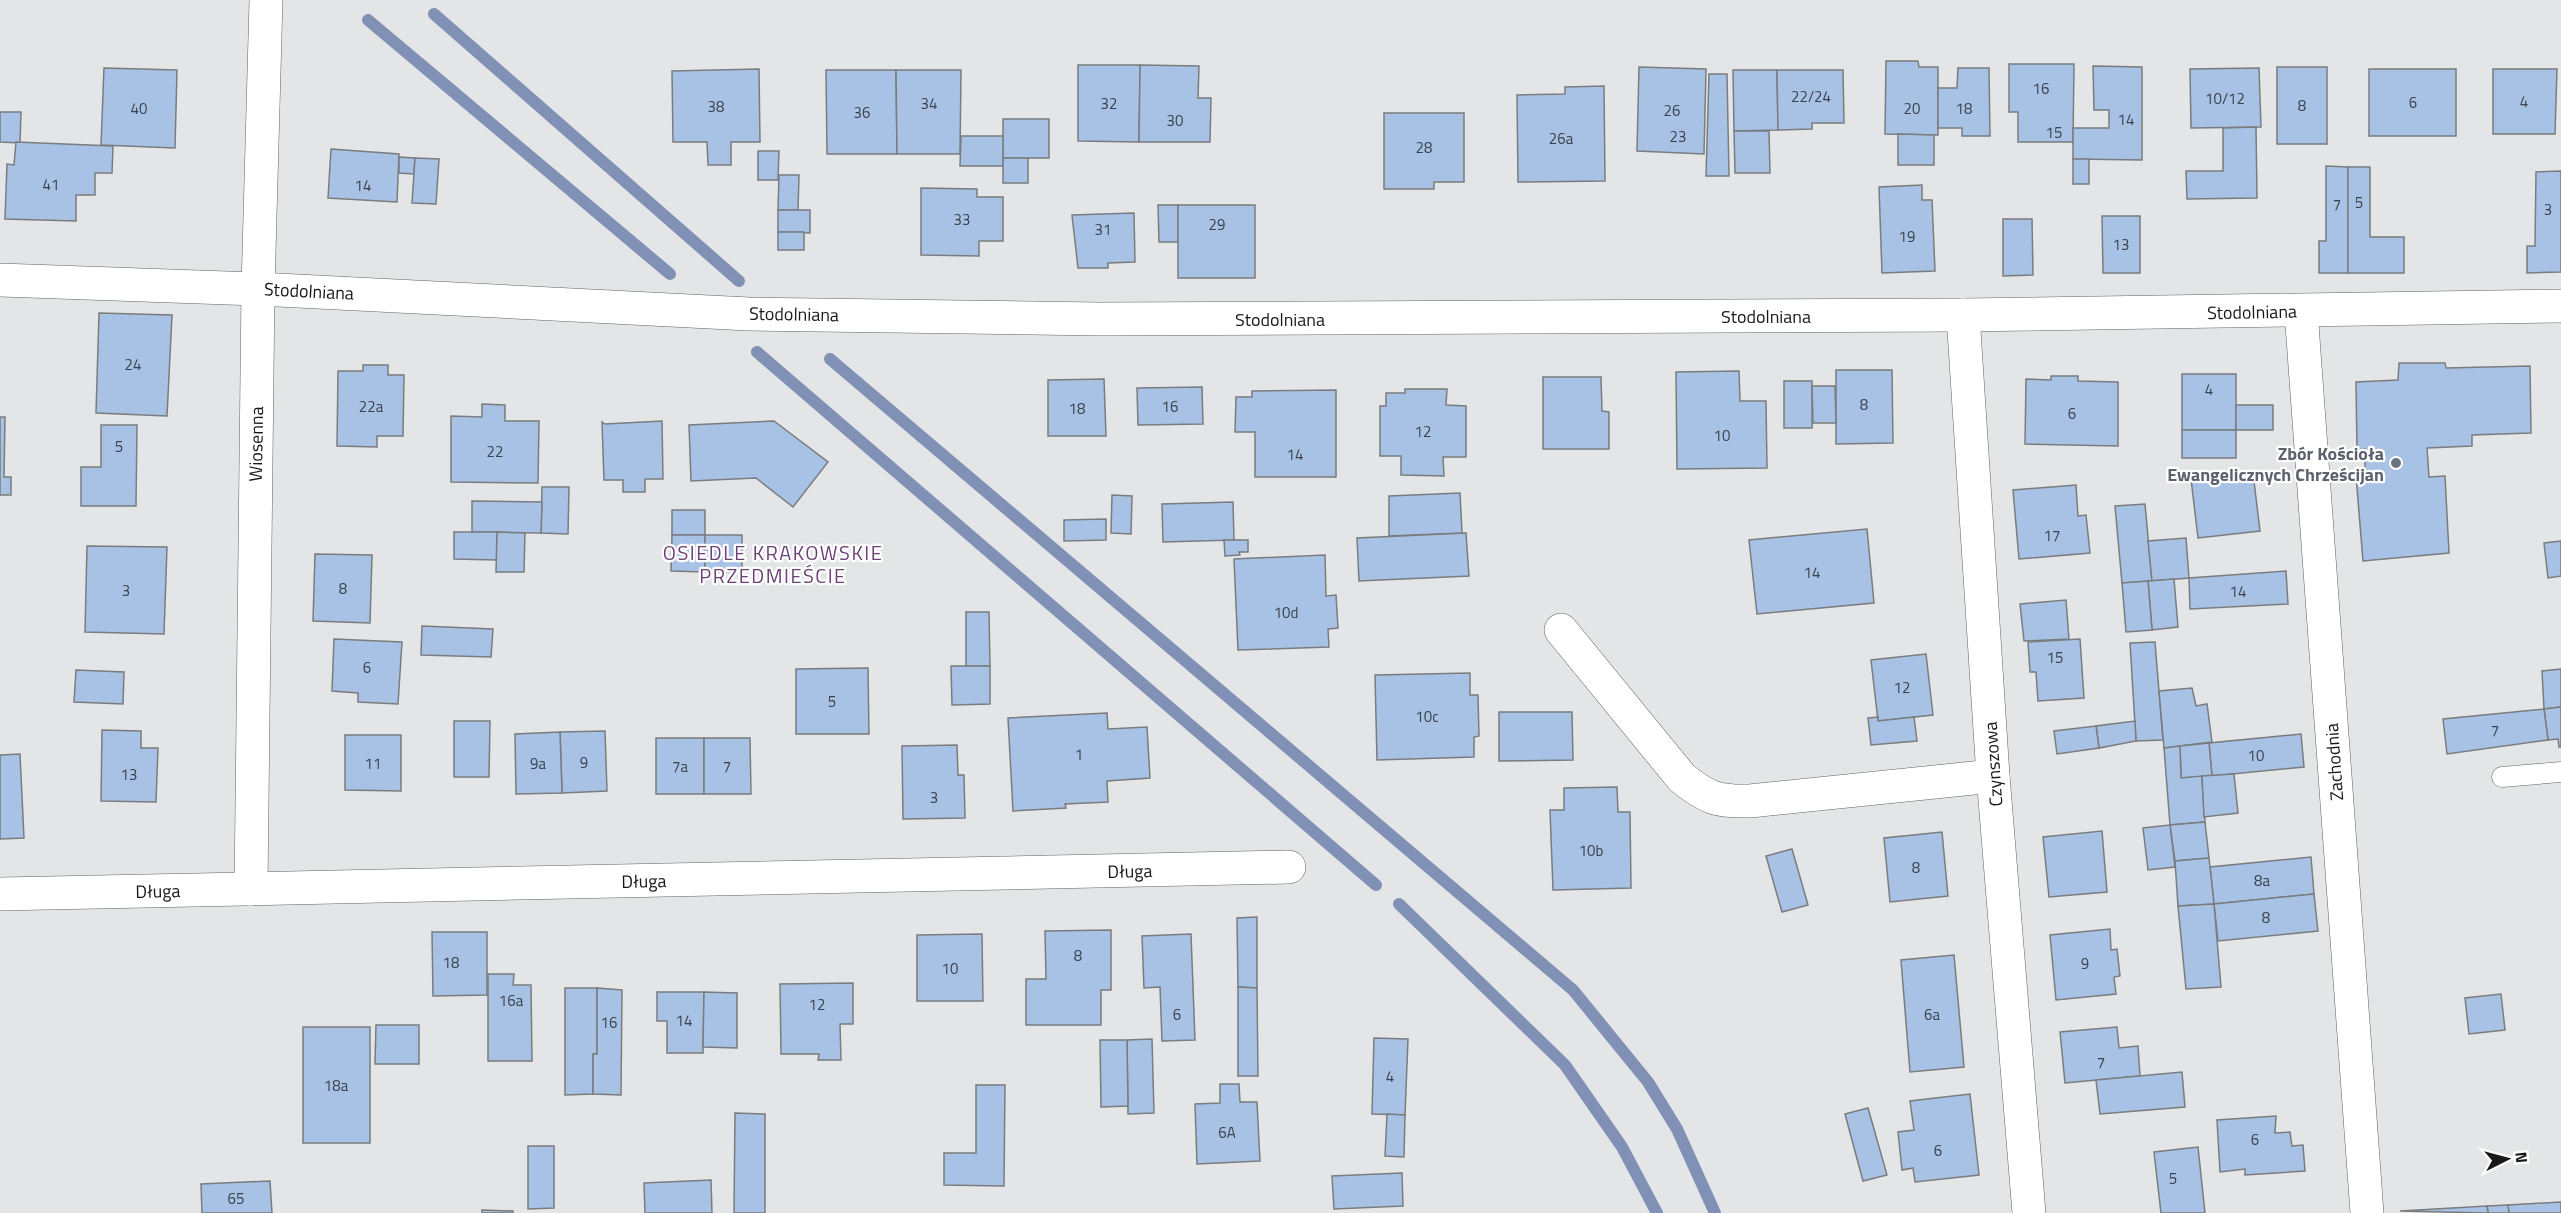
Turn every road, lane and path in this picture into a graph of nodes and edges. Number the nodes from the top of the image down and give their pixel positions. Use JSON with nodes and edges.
{"nodes":[{"id":1,"x":266,"y":0,"type":"edge"},
{"id":2,"x":0,"y":280,"type":"edge"},
{"id":3,"x":258,"y":289,"type":"junction"},
{"id":4,"x":2561,"y":306,"type":"edge"},
{"id":5,"x":2301,"y":311,"type":"junction"},
{"id":6,"x":1963,"y":315,"type":"junction"},
{"id":7,"x":1561,"y":630,"type":"dead end"},
{"id":8,"x":2561,"y":772,"type":"edge"},
{"id":9,"x":1993,"y":776,"type":"junction"},
{"id":10,"x":2502,"y":777,"type":"dead end"},
{"id":11,"x":1288,"y":867,"type":"dead end"},
{"id":12,"x":251,"y":889,"type":"junction"},
{"id":13,"x":0,"y":894,"type":"edge"},
{"id":14,"x":2029,"y":1213,"type":"edge"},
{"id":15,"x":2367,"y":1213,"type":"edge"}],
"edges":[{"from":1,"to":3,"type":"street","name":"Wiosenna"},
{"from":2,"to":3,"type":"street","name":"Stodolniana"},
{"from":3,"to":6,"type":"street","name":"Stodolniana"},
{"from":3,"to":12,"type":"street","name":"Wiosenna"},
{"from":4,"to":5,"type":"street","name":"Stodolniana"},
{"from":5,"to":6,"type":"street","name":"Stodolniana"},
{"from":5,"to":15,"type":"street","name":"Zachodnia"},
{"from":6,"to":9,"type":"street","name":"Czynszowa"},
{"from":7,"to":9,"type":"street"},
{"from":8,"to":10,"type":"lane"},
{"from":9,"to":14,"type":"street","name":"Czynszowa"},
{"from":11,"to":12,"type":"street","name":"Długa"},
{"from":12,"to":13,"type":"street","name":"Długa"}]}
